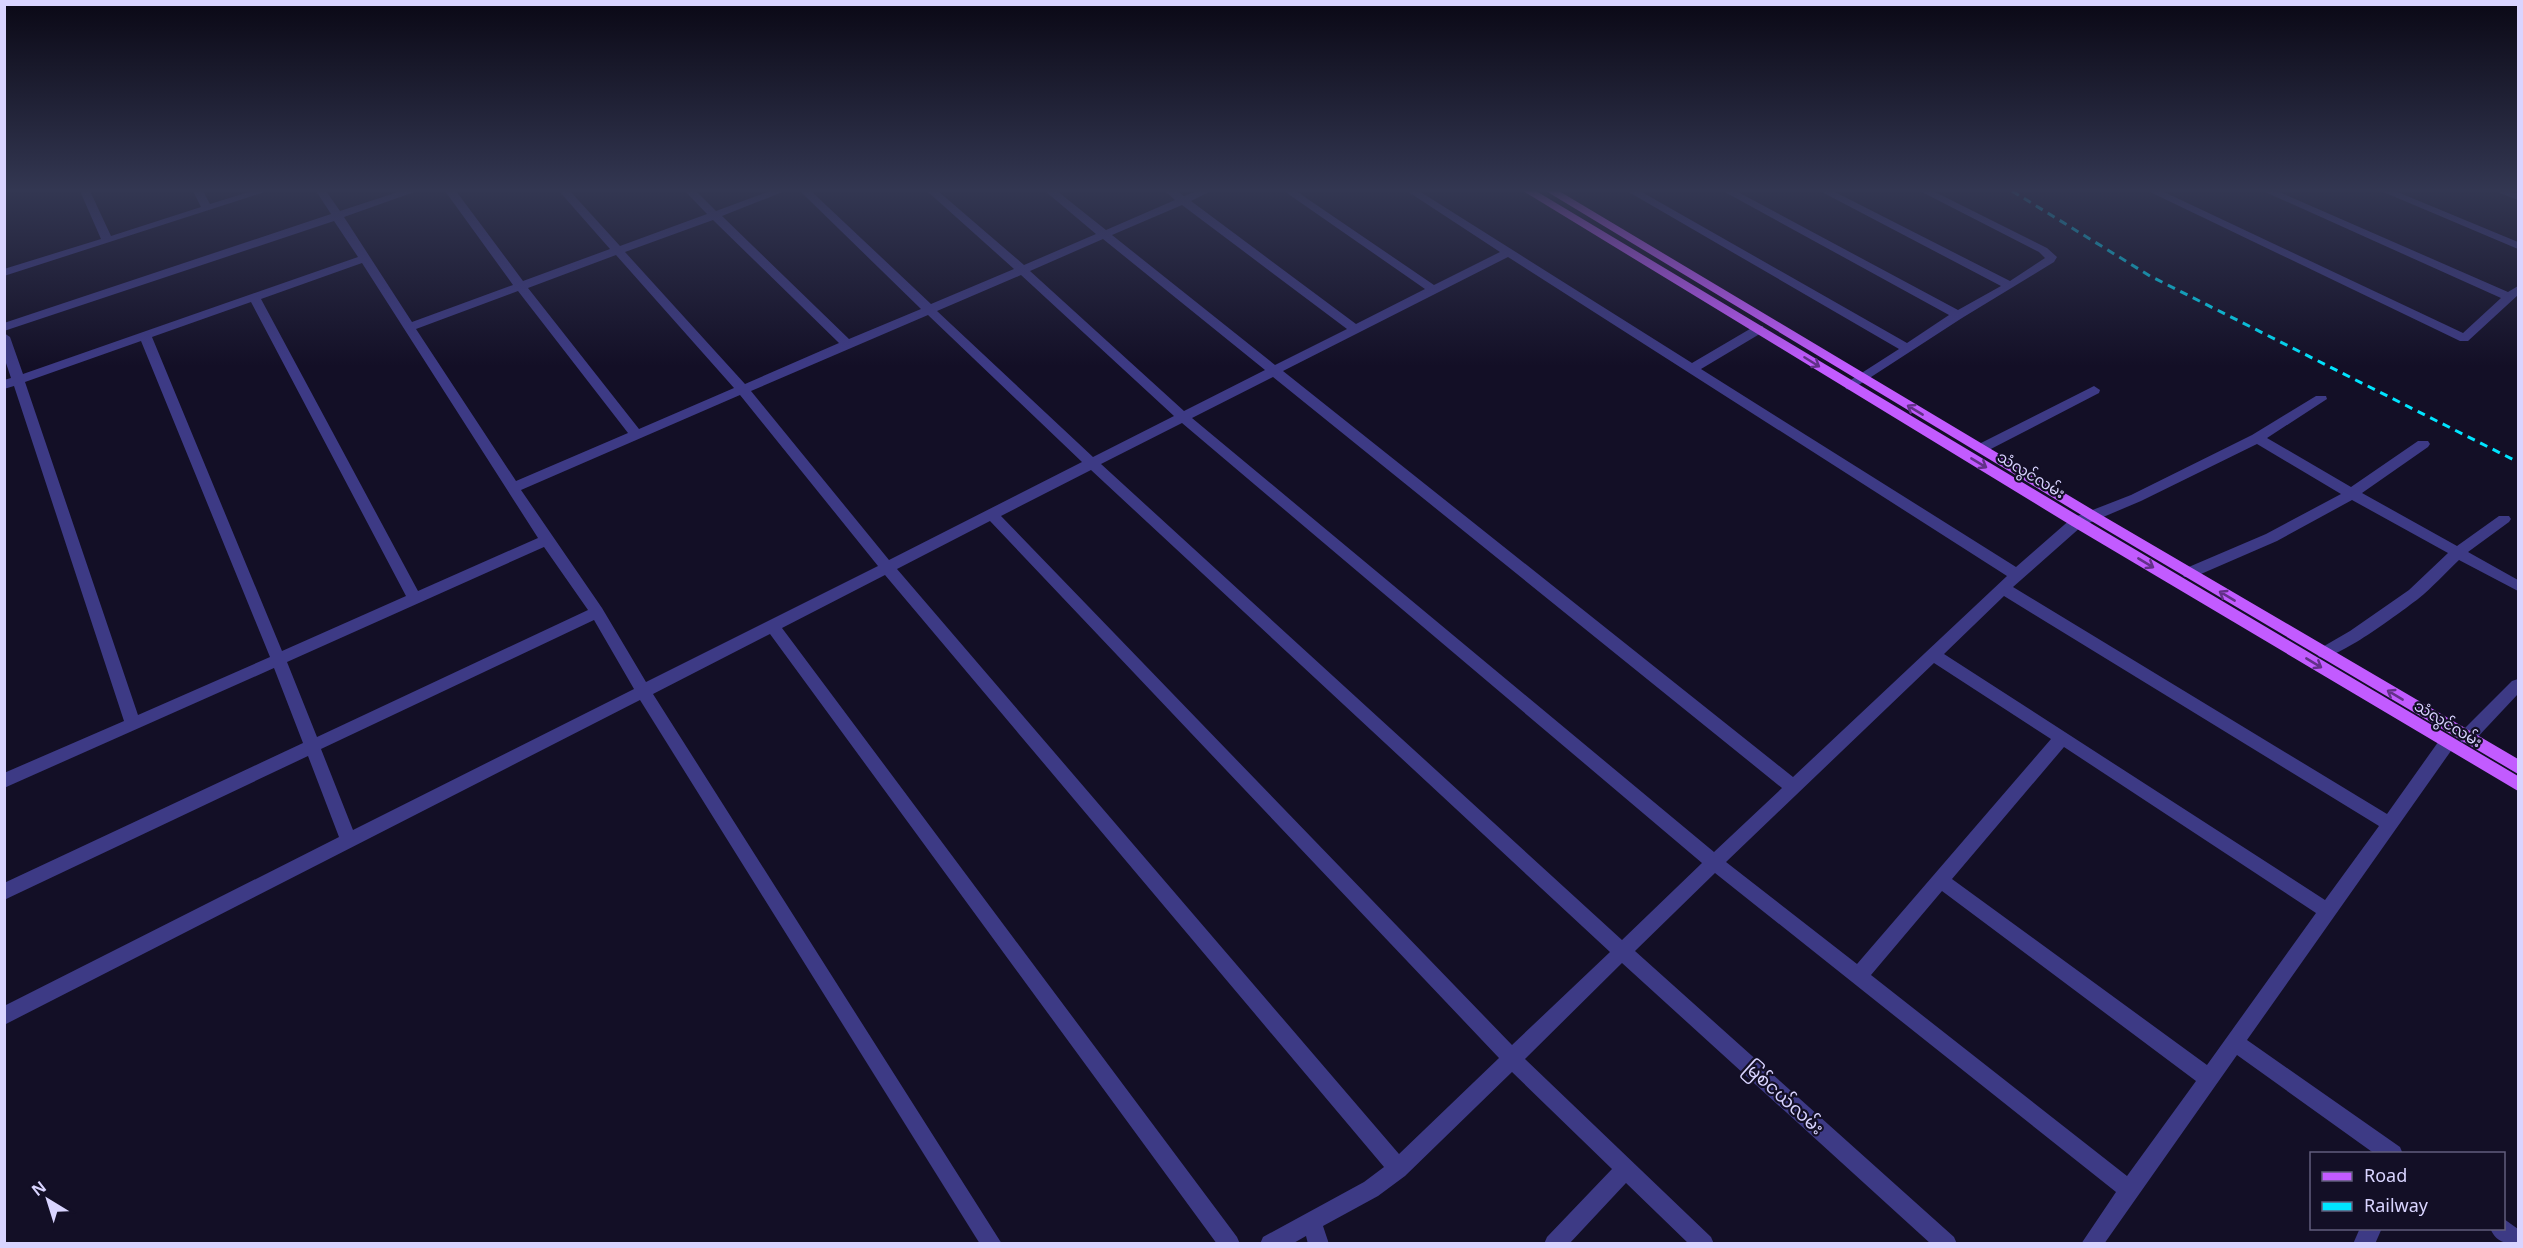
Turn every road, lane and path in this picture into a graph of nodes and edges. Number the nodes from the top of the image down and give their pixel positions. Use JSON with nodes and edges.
{"nodes":[{"id":1,"x":78,"y":249,"type":"edge"},
{"id":2,"x":237,"y":249,"type":"edge"},
{"id":3,"x":357,"y":249,"type":"edge"},
{"id":4,"x":493,"y":249,"type":"edge"},
{"id":5,"x":622,"y":249,"type":"edge"},
{"id":6,"x":749,"y":249,"type":"edge"},
{"id":7,"x":866,"y":249,"type":"edge"},
{"id":8,"x":999,"y":249,"type":"edge"},
{"id":9,"x":1070,"y":249,"type":"edge"},
{"id":10,"x":1121,"y":249,"type":"edge"},
{"id":11,"x":1248,"y":249,"type":"edge"},
{"id":12,"x":1374,"y":249,"type":"edge"},
{"id":13,"x":1504,"y":249,"type":"edge"},
{"id":14,"x":1625,"y":249,"type":"edge"},
{"id":15,"x":1644,"y":249,"type":"edge"},
{"id":16,"x":1734,"y":249,"type":"edge"},
{"id":17,"x":1836,"y":249,"type":"edge"},
{"id":18,"x":1938,"y":249,"type":"edge"},
{"id":19,"x":2041,"y":249,"type":"edge"},
{"id":20,"x":2282,"y":249,"type":"edge"},
{"id":21,"x":2408,"y":249,"type":"edge"},
{"id":22,"x":617,"y":251,"type":"junction"},
{"id":23,"x":1508,"y":252,"type":"junction"},
{"id":24,"x":363,"y":259,"type":"junction"},
{"id":25,"x":1023,"y":270,"type":"junction"},
{"id":26,"x":4,"y":273,"type":"edge"},
{"id":27,"x":520,"y":286,"type":"junction"},
{"id":28,"x":2010,"y":286,"type":"junction"},
{"id":29,"x":1433,"y":290,"type":"junction"},
{"id":30,"x":2514,"y":293,"type":"edge"},
{"id":31,"x":254,"y":297,"type":"junction"},
{"id":32,"x":929,"y":310,"type":"junction"},
{"id":33,"x":1958,"y":315,"type":"junction"},
{"id":34,"x":4,"y":327,"type":"edge"},
{"id":35,"x":410,"y":327,"type":"junction"},
{"id":36,"x":1355,"y":329,"type":"junction"},
{"id":37,"x":1759,"y":329,"type":"junction"},
{"id":38,"x":145,"y":336,"type":"junction"},
{"id":39,"x":4,"y":337,"type":"edge"},
{"id":40,"x":848,"y":345,"type":"junction"},
{"id":41,"x":1907,"y":348,"type":"junction"},
{"id":42,"x":1692,"y":369,"type":"junction"},
{"id":43,"x":1272,"y":371,"type":"junction"},
{"id":44,"x":1856,"y":382,"type":"junction"},
{"id":45,"x":11,"y":383,"type":"edge"},
{"id":46,"x":743,"y":390,"type":"junction"},
{"id":47,"x":2094,"y":390,"type":"dead end"},
{"id":48,"x":2321,"y":399,"type":"dead end"},
{"id":49,"x":1183,"y":417,"type":"junction"},
{"id":50,"x":637,"y":436,"type":"junction"},
{"id":51,"x":2257,"y":438,"type":"junction"},
{"id":52,"x":2423,"y":444,"type":"dead end"},
{"id":53,"x":1980,"y":449,"type":"junction"},
{"id":54,"x":1091,"y":463,"type":"junction"},
{"id":55,"x":514,"y":487,"type":"junction"},
{"id":56,"x":2352,"y":494,"type":"junction"},
{"id":57,"x":991,"y":514,"type":"junction"},
{"id":58,"x":2085,"y":519,"type":"junction"},
{"id":59,"x":2504,"y":519,"type":"dead end"},
{"id":60,"x":547,"y":540,"type":"junction"},
{"id":61,"x":2458,"y":552,"type":"junction"},
{"id":62,"x":887,"y":567,"type":"junction"},
{"id":63,"x":2189,"y":573,"type":"junction"},
{"id":64,"x":2017,"y":574,"type":"junction"},
{"id":65,"x":2518,"y":586,"type":"edge"},
{"id":66,"x":2003,"y":588,"type":"junction"},
{"id":67,"x":415,"y":599,"type":"junction"},
{"id":68,"x":597,"y":612,"type":"junction"},
{"id":69,"x":772,"y":626,"type":"junction"},
{"id":70,"x":2324,"y":653,"type":"junction"},
{"id":71,"x":1933,"y":654,"type":"junction"},
{"id":72,"x":279,"y":661,"type":"junction"},
{"id":73,"x":2518,"y":685,"type":"edge"},
{"id":74,"x":643,"y":691,"type":"junction"},
{"id":75,"x":133,"y":724,"type":"junction"},
{"id":76,"x":2466,"y":737,"type":"junction"},
{"id":77,"x":2062,"y":738,"type":"junction"},
{"id":78,"x":2447,"y":743,"type":"junction"},
{"id":79,"x":313,"y":746,"type":"junction"},
{"id":80,"x":2518,"y":766,"type":"edge"},
{"id":81,"x":4,"y":781,"type":"edge"},
{"id":82,"x":2518,"y":784,"type":"edge"},
{"id":83,"x":1793,"y":788,"type":"junction"},
{"id":84,"x":2390,"y":824,"type":"junction"},
{"id":85,"x":349,"y":841,"type":"junction"},
{"id":86,"x":1714,"y":862,"type":"junction"},
{"id":87,"x":1940,"y":880,"type":"junction"},
{"id":88,"x":4,"y":892,"type":"edge"},
{"id":89,"x":2327,"y":911,"type":"junction"},
{"id":90,"x":1621,"y":952,"type":"junction"},
{"id":91,"x":1858,"y":976,"type":"junction"},
{"id":92,"x":4,"y":1016,"type":"edge"},
{"id":93,"x":2235,"y":1042,"type":"junction"},
{"id":94,"x":1512,"y":1059,"type":"junction"},
{"id":95,"x":2208,"y":1078,"type":"junction"},
{"id":96,"x":2390,"y":1152,"type":"edge"},
{"id":97,"x":1398,"y":1169,"type":"junction"},
{"id":98,"x":1626,"y":1169,"type":"junction"},
{"id":99,"x":2129,"y":1191,"type":"junction"},
{"id":100,"x":1311,"y":1221,"type":"junction"},
{"id":101,"x":2371,"y":1230,"type":"edge"},
{"id":102,"x":2503,"y":1230,"type":"edge"},
{"id":103,"x":2518,"y":1242,"type":"edge"},
{"id":104,"x":992,"y":1244,"type":"edge"},
{"id":105,"x":1230,"y":1244,"type":"edge"},
{"id":106,"x":1270,"y":1244,"type":"edge"},
{"id":107,"x":1319,"y":1244,"type":"edge"},
{"id":108,"x":1554,"y":1244,"type":"edge"},
{"id":109,"x":1704,"y":1244,"type":"edge"},
{"id":110,"x":1947,"y":1244,"type":"edge"},
{"id":111,"x":2091,"y":1244,"type":"edge"},
{"id":112,"x":2363,"y":1244,"type":"edge"}],
"edges":[{"from":1,"to":26,"type":"street"},
{"from":2,"to":34,"type":"street"},
{"from":3,"to":24,"type":"street"},
{"from":4,"to":27,"type":"street"},
{"from":5,"to":22,"type":"street"},
{"from":6,"to":40,"type":"street"},
{"from":7,"to":32,"type":"street","name":"မြစ်ငယ်လမ်း"},
{"from":8,"to":25,"type":"street"},
{"from":9,"to":25,"type":"street"},
{"from":10,"to":43,"type":"street"},
{"from":11,"to":36,"type":"street"},
{"from":12,"to":29,"type":"street"},
{"from":13,"to":23,"type":"street"},
{"from":14,"to":37,"type":"main road","name":"သံလွင်လမ်း"},
{"from":15,"to":44,"type":"main road","name":"သံလွင်လမ်း"},
{"from":16,"to":41,"type":"street"},
{"from":17,"to":33,"type":"street"},
{"from":18,"to":28,"type":"street"},
{"from":19,"to":28,"type":"street"},
{"from":20,"to":30,"type":"street"},
{"from":21,"to":30,"type":"street"},
{"from":22,"to":27,"type":"street"},
{"from":22,"to":46,"type":"street"},
{"from":23,"to":29,"type":"street"},
{"from":23,"to":42,"type":"street"},
{"from":24,"to":31,"type":"street"},
{"from":24,"to":35,"type":"street"},
{"from":25,"to":32,"type":"street"},
{"from":25,"to":49,"type":"street"},
{"from":27,"to":35,"type":"street"},
{"from":27,"to":50,"type":"street"},
{"from":28,"to":33,"type":"street"},
{"from":29,"to":36,"type":"street"},
{"from":31,"to":38,"type":"street"},
{"from":31,"to":67,"type":"street"},
{"from":32,"to":40,"type":"street"},
{"from":32,"to":54,"type":"street","name":"မြစ်ငယ်လမ်း"},
{"from":33,"to":41,"type":"street"},
{"from":35,"to":55,"type":"street"},
{"from":36,"to":43,"type":"street"},
{"from":37,"to":42,"type":"street"},
{"from":37,"to":44,"type":"main road","name":"သံလွင်လမ်း","one_way":true},
{"from":38,"to":45,"type":"street"},
{"from":38,"to":72,"type":"street"},
{"from":39,"to":45,"type":"street"},
{"from":40,"to":46,"type":"street"},
{"from":41,"to":44,"type":"street"},
{"from":42,"to":64,"type":"street"},
{"from":43,"to":49,"type":"street"},
{"from":43,"to":83,"type":"street"},
{"from":53,"to":44,"type":"main road","name":"သံလွင်လမ်း","one_way":true},
{"from":44,"to":58,"type":"main road","name":"သံလွင်လမ်း","one_way":true},
{"from":45,"to":75,"type":"street"},
{"from":46,"to":50,"type":"street"},
{"from":46,"to":62,"type":"street"},
{"from":47,"to":53,"type":"street"},
{"from":48,"to":51,"type":"street"},
{"from":49,"to":54,"type":"street"},
{"from":49,"to":86,"type":"street"},
{"from":50,"to":55,"type":"street"},
{"from":51,"to":56,"type":"street"},
{"from":51,"to":58,"type":"street"},
{"from":52,"to":56,"type":"street"},
{"from":53,"to":58,"type":"main road","name":"သံလွင်လမ်း"},
{"from":54,"to":57,"type":"street"},
{"from":54,"to":90,"type":"street","name":"မြစ်ငယ်လမ်း"},
{"from":55,"to":60,"type":"street"},
{"from":56,"to":61,"type":"street"},
{"from":56,"to":63,"type":"street"},
{"from":57,"to":62,"type":"street"},
{"from":57,"to":94,"type":"street"},
{"from":58,"to":63,"type":"main road","name":"သံလွင်လမ်း"},
{"from":58,"to":64,"type":"street"},
{"from":58,"to":78,"type":"main road","name":"သံလွင်လမ်း","one_way":true},
{"from":59,"to":61,"type":"street"},
{"from":60,"to":67,"type":"street"},
{"from":60,"to":68,"type":"street"},
{"from":61,"to":65,"type":"street"},
{"from":61,"to":70,"type":"street"},
{"from":62,"to":69,"type":"street"},
{"from":62,"to":97,"type":"street"},
{"from":70,"to":63,"type":"main road","name":"သံလွင်လမ်း","one_way":true},
{"from":64,"to":66,"type":"street"},
{"from":66,"to":71,"type":"street"},
{"from":66,"to":84,"type":"street"},
{"from":67,"to":72,"type":"street"},
{"from":68,"to":74,"type":"street"},
{"from":68,"to":79,"type":"street"},
{"from":69,"to":74,"type":"street"},
{"from":69,"to":105,"type":"street"},
{"from":76,"to":70,"type":"main road","name":"သံလွင်လမ်း","one_way":true},
{"from":71,"to":77,"type":"street"},
{"from":71,"to":83,"type":"street"},
{"from":72,"to":75,"type":"street"},
{"from":72,"to":79,"type":"street"},
{"from":73,"to":76,"type":"street"},
{"from":74,"to":85,"type":"street"},
{"from":74,"to":104,"type":"street"},
{"from":75,"to":81,"type":"street"},
{"from":76,"to":80,"type":"main road","name":"သံလွင်လမ်း"},
{"from":77,"to":87,"type":"street"},
{"from":77,"to":89,"type":"street"},
{"from":78,"to":82,"type":"main road","name":"သံလွင်လမ်း"},
{"from":78,"to":84,"type":"street"},
{"from":79,"to":85,"type":"street"},
{"from":79,"to":88,"type":"street"},
{"from":83,"to":86,"type":"street"},
{"from":84,"to":89,"type":"street"},
{"from":85,"to":92,"type":"street"},
{"from":86,"to":90,"type":"street"},
{"from":86,"to":91,"type":"street"},
{"from":87,"to":91,"type":"street"},
{"from":87,"to":95,"type":"street"},
{"from":89,"to":93,"type":"street"},
{"from":90,"to":94,"type":"street"},
{"from":90,"to":110,"type":"street","name":"မြစ်ငယ်လမ်း"},
{"from":91,"to":99,"type":"street"},
{"from":93,"to":95,"type":"street"},
{"from":93,"to":96,"type":"street"},
{"from":94,"to":97,"type":"street"},
{"from":94,"to":98,"type":"street"},
{"from":95,"to":99,"type":"street"},
{"from":97,"to":100,"type":"street"},
{"from":98,"to":108,"type":"street"},
{"from":98,"to":109,"type":"street"},
{"from":99,"to":111,"type":"street"},
{"from":100,"to":106,"type":"street"},
{"from":100,"to":107,"type":"street"},
{"from":101,"to":112,"type":"street"},
{"from":102,"to":103,"type":"street"}]}
